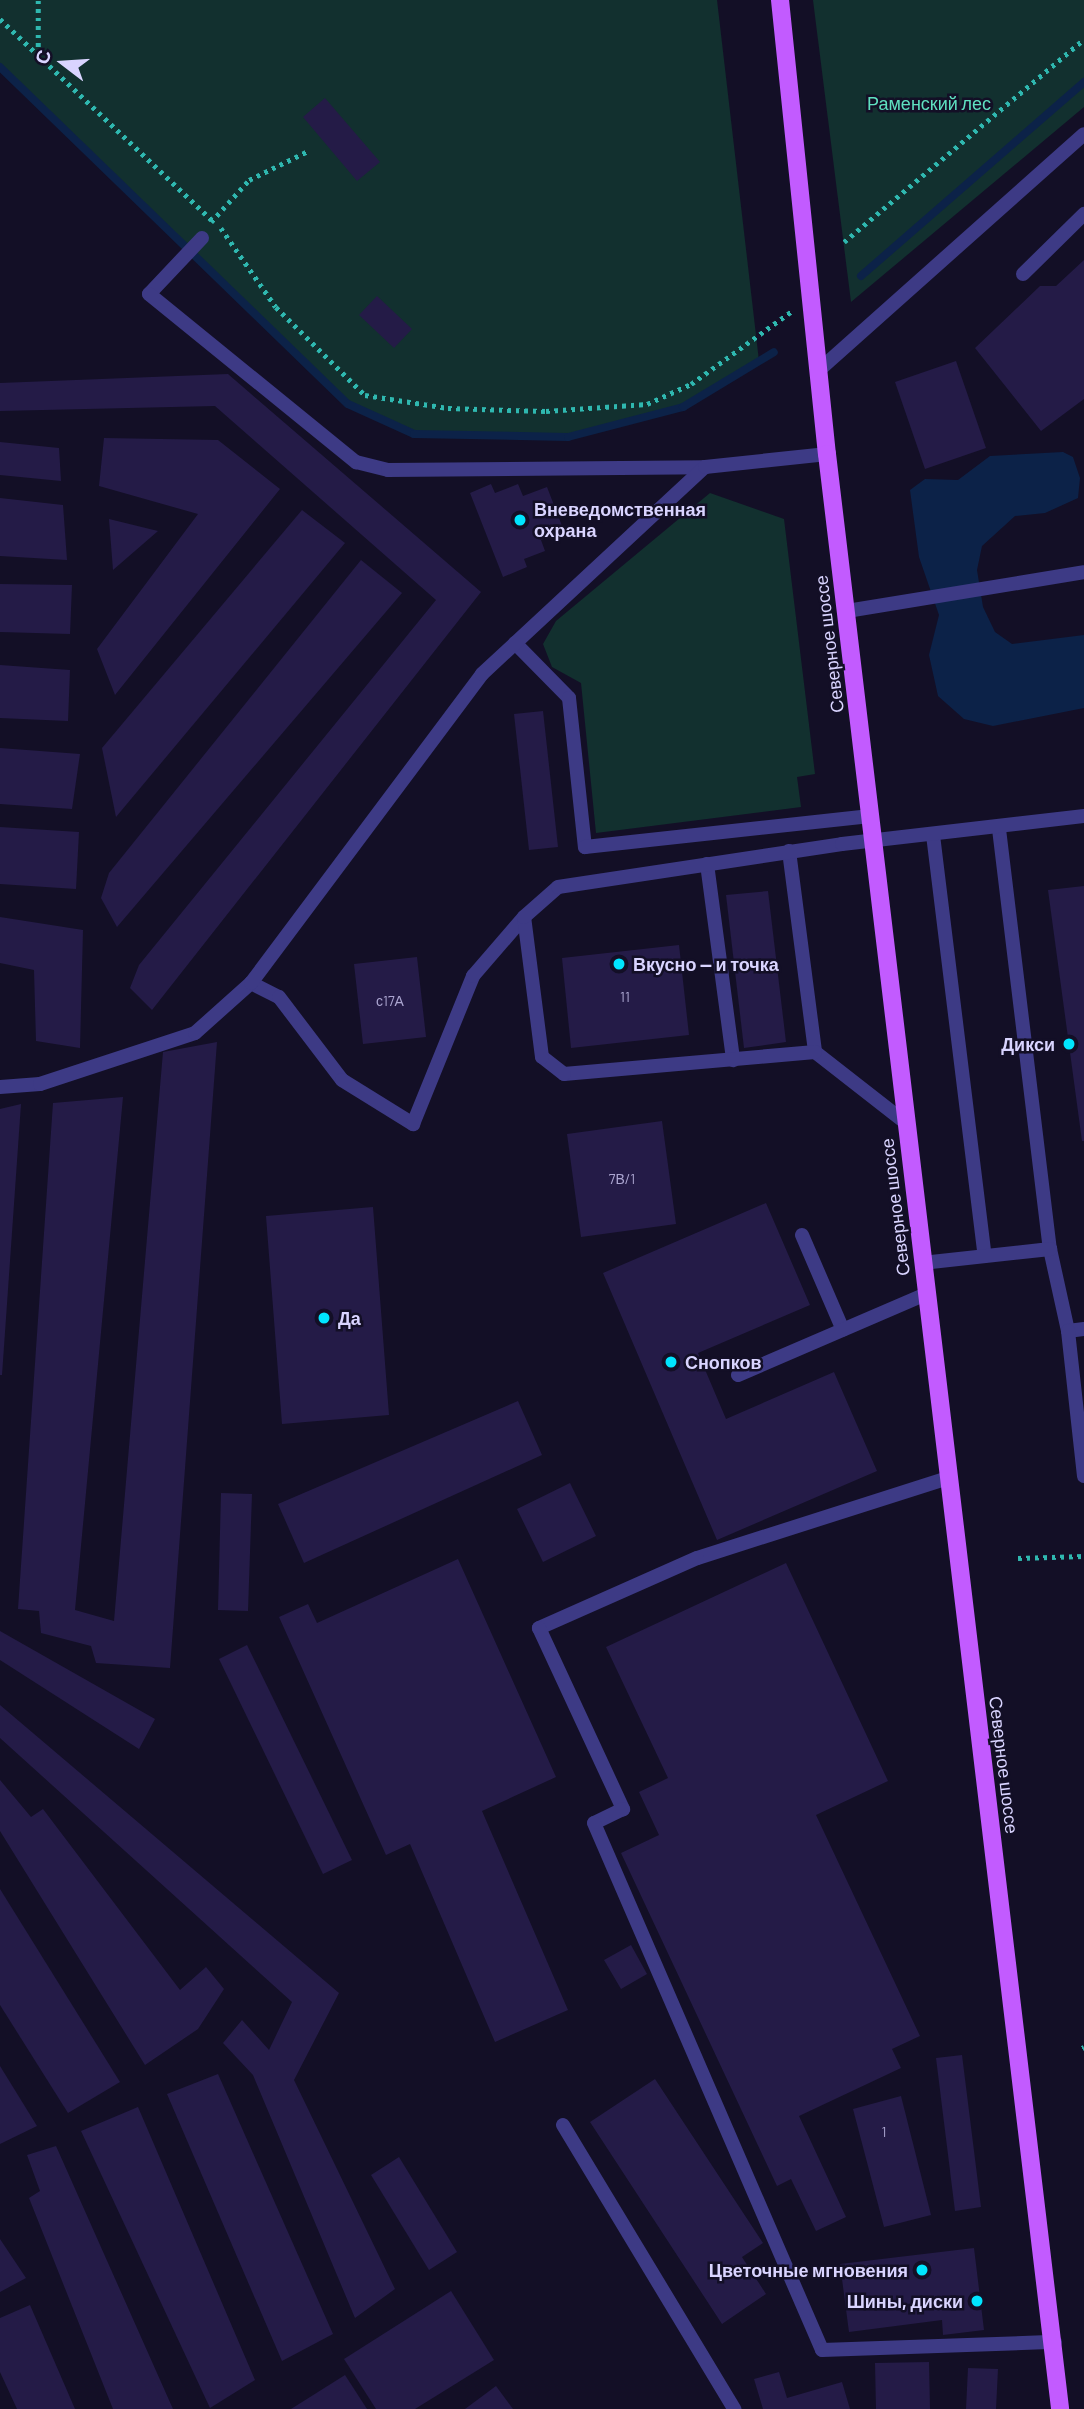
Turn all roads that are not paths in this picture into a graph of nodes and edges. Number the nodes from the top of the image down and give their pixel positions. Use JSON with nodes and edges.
{"nodes":[{"id":1,"x":780,"y":0,"type":"edge"},
{"id":2,"x":1084,"y":134,"type":"edge"},
{"id":3,"x":1084,"y":214,"type":"edge"},
{"id":4,"x":202,"y":238,"type":"road end"},
{"id":5,"x":1023,"y":274,"type":"dead end"},
{"id":6,"x":818,"y":371,"type":"junction"},
{"id":7,"x":827,"y":454,"type":"junction"},
{"id":8,"x":705,"y":467,"type":"junction"},
{"id":9,"x":1084,"y":572,"type":"edge"},
{"id":10,"x":847,"y":611,"type":"junction"},
{"id":11,"x":515,"y":643,"type":"junction"},
{"id":12,"x":870,"y":816,"type":"junction"},
{"id":13,"x":1084,"y":816,"type":"edge"},
{"id":14,"x":999,"y":829,"type":"junction"},
{"id":15,"x":933,"y":835,"type":"junction"},
{"id":16,"x":873,"y":839,"type":"junction"},
{"id":17,"x":789,"y":851,"type":"junction"},
{"id":18,"x":707,"y":864,"type":"junction"},
{"id":19,"x":524,"y":917,"type":"junction"},
{"id":20,"x":251,"y":983,"type":"junction"},
{"id":21,"x":815,"y":1052,"type":"junction"},
{"id":22,"x":733,"y":1060,"type":"junction"},
{"id":23,"x":0,"y":1087,"type":"edge"},
{"id":24,"x":906,"y":1123,"type":"junction"},
{"id":25,"x":802,"y":1235,"type":"dead end"},
{"id":26,"x":1050,"y":1249,"type":"junction"},
{"id":27,"x":985,"y":1256,"type":"junction"},
{"id":28,"x":922,"y":1263,"type":"junction"},
{"id":29,"x":926,"y":1294,"type":"junction"},
{"id":30,"x":1084,"y":1329,"type":"edge"},
{"id":31,"x":843,"y":1330,"type":"junction"},
{"id":32,"x":1068,"y":1331,"type":"junction"},
{"id":33,"x":738,"y":1375,"type":"dead end"},
{"id":34,"x":1084,"y":1476,"type":"edge"},
{"id":35,"x":948,"y":1478,"type":"junction"},
{"id":36,"x":563,"y":2125,"type":"dead end"},
{"id":37,"x":1055,"y":2342,"type":"junction"},
{"id":38,"x":734,"y":2409,"type":"edge"},
{"id":39,"x":1060,"y":2409,"type":"edge"}],
"edges":[{"from":1,"to":6,"type":"main road","name":"Северное шоссе"},
{"from":2,"to":6,"type":"lane"},
{"from":3,"to":5,"type":"lane"},
{"from":4,"to":8,"type":"lane"},
{"from":6,"to":7,"type":"main road","name":"Северное шоссе"},
{"from":7,"to":8,"type":"lane"},
{"from":7,"to":10,"type":"main road","name":"Северное шоссе"},
{"from":8,"to":11,"type":"lane"},
{"from":9,"to":10,"type":"lane"},
{"from":10,"to":12,"type":"main road","name":"Северное шоссе"},
{"from":11,"to":12,"type":"lane"},
{"from":11,"to":20,"type":"lane"},
{"from":12,"to":16,"type":"main road","name":"Северное шоссе"},
{"from":13,"to":14,"type":"lane"},
{"from":14,"to":15,"type":"lane"},
{"from":14,"to":26,"type":"lane"},
{"from":15,"to":16,"type":"lane"},
{"from":15,"to":27,"type":"lane"},
{"from":16,"to":17,"type":"lane"},
{"from":16,"to":24,"type":"main road","name":"Северное шоссе"},
{"from":17,"to":18,"type":"lane"},
{"from":17,"to":21,"type":"lane"},
{"from":18,"to":19,"type":"lane"},
{"from":18,"to":22,"type":"lane"},
{"from":19,"to":20,"type":"lane"},
{"from":19,"to":22,"type":"lane"},
{"from":20,"to":23,"type":"lane"},
{"from":21,"to":22,"type":"lane"},
{"from":21,"to":24,"type":"lane"},
{"from":24,"to":28,"type":"main road","name":"Северное шоссе"},
{"from":25,"to":31,"type":"lane"},
{"from":26,"to":27,"type":"lane"},
{"from":26,"to":32,"type":"lane"},
{"from":27,"to":28,"type":"lane"},
{"from":28,"to":29,"type":"main road","name":"Северное шоссе"},
{"from":29,"to":31,"type":"lane"},
{"from":29,"to":35,"type":"main road","name":"Северное шоссе"},
{"from":30,"to":32,"type":"lane"},
{"from":31,"to":33,"type":"lane"},
{"from":32,"to":34,"type":"lane"},
{"from":35,"to":37,"type":"main road","name":"Северное шоссе"},
{"from":35,"to":37,"type":"lane"},
{"from":36,"to":38,"type":"lane"},
{"from":37,"to":39,"type":"main road","name":"Северное шоссе"}]}
